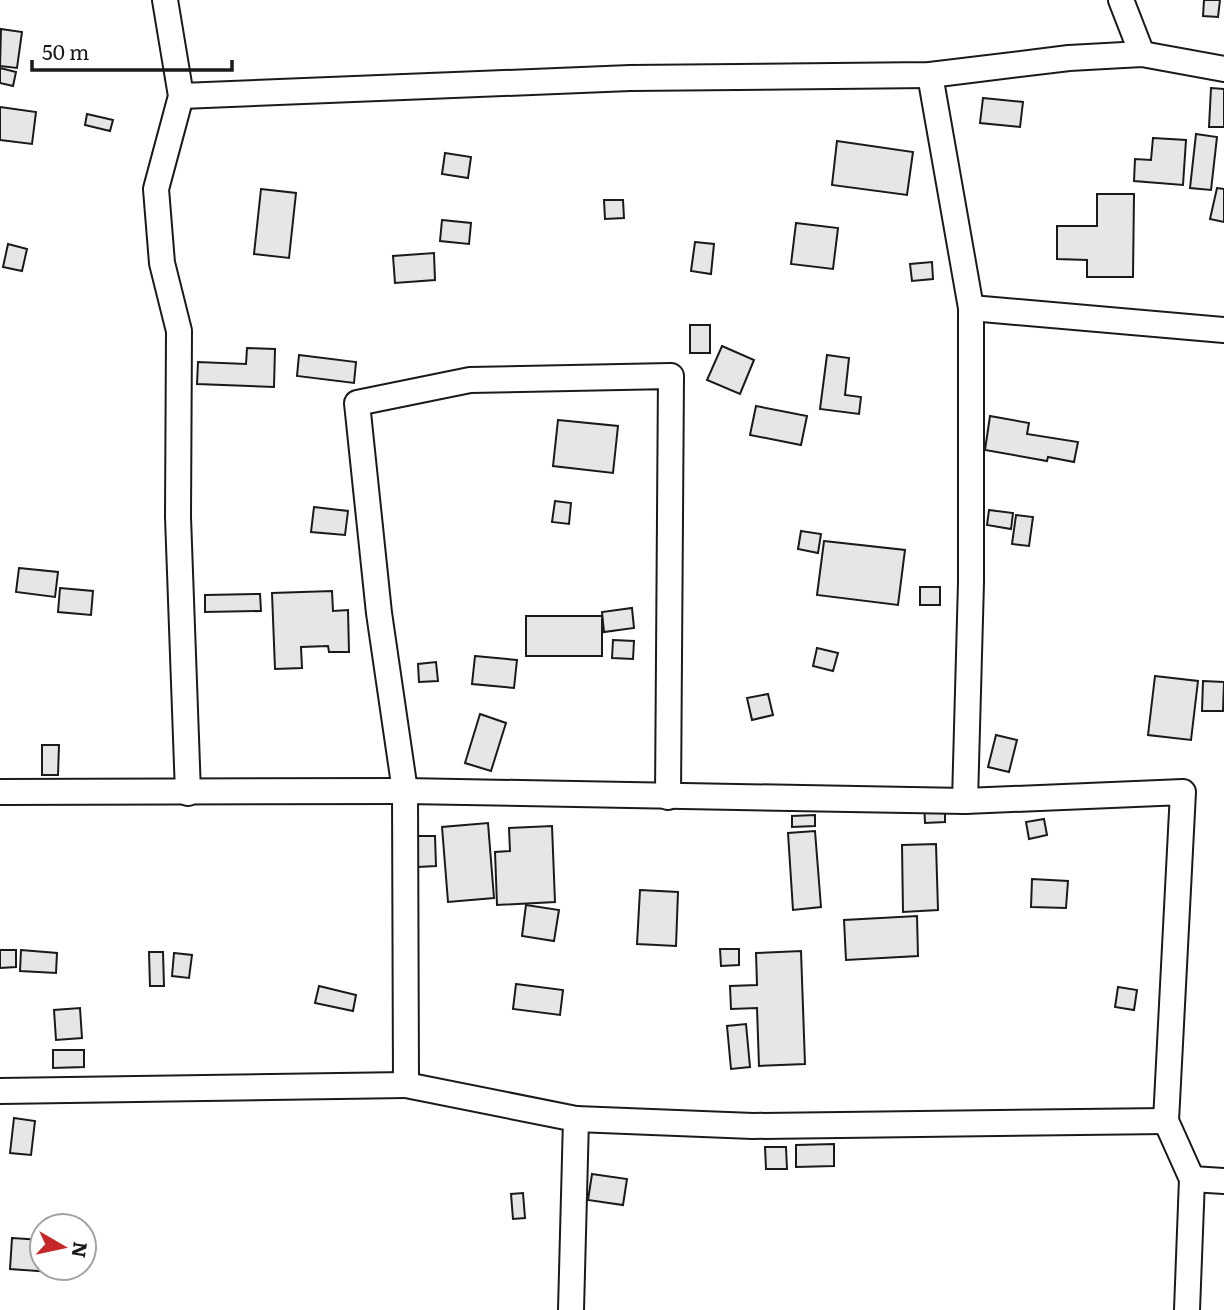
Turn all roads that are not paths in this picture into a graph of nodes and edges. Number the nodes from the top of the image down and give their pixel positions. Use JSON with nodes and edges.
{"nodes":[{"id":1,"x":165,"y":0,"type":"edge"},
{"id":2,"x":1121,"y":0,"type":"edge"},
{"id":3,"x":1142,"y":54,"type":"junction"},
{"id":4,"x":1224,"y":69,"type":"edge"},
{"id":5,"x":930,"y":75,"type":"junction"},
{"id":6,"x":181,"y":96,"type":"junction"},
{"id":7,"x":971,"y":308,"type":"junction"},
{"id":8,"x":1224,"y":330,"type":"edge"},
{"id":9,"x":405,"y":791,"type":"junction"},
{"id":10,"x":0,"y":792,"type":"edge"},
{"id":11,"x":188,"y":793,"type":"junction"},
{"id":12,"x":668,"y":797,"type":"junction"},
{"id":13,"x":965,"y":801,"type":"junction"},
{"id":14,"x":406,"y":1085,"type":"junction"},
{"id":15,"x":0,"y":1091,"type":"edge"},
{"id":16,"x":576,"y":1118,"type":"junction"},
{"id":17,"x":1166,"y":1121,"type":"junction"},
{"id":18,"x":1192,"y":1180,"type":"junction"},
{"id":19,"x":1224,"y":1181,"type":"edge"},
{"id":20,"x":571,"y":1310,"type":"edge"},
{"id":21,"x":1187,"y":1310,"type":"edge"}],
"edges":[{"from":1,"to":6,"type":"street"},
{"from":2,"to":3,"type":"street"},
{"from":3,"to":4,"type":"street"},
{"from":3,"to":5,"type":"street"},
{"from":5,"to":6,"type":"street"},
{"from":5,"to":7,"type":"street"},
{"from":6,"to":11,"type":"street"},
{"from":7,"to":8,"type":"street"},
{"from":7,"to":13,"type":"street"},
{"from":9,"to":11,"type":"street"},
{"from":9,"to":12,"type":"street"},
{"from":9,"to":12,"type":"street"},
{"from":9,"to":14,"type":"street"},
{"from":10,"to":11,"type":"street"},
{"from":12,"to":13,"type":"street"},
{"from":13,"to":17,"type":"street"},
{"from":14,"to":15,"type":"street"},
{"from":14,"to":16,"type":"street"},
{"from":16,"to":17,"type":"street"},
{"from":16,"to":20,"type":"street"},
{"from":17,"to":18,"type":"street"},
{"from":18,"to":19,"type":"street"},
{"from":18,"to":21,"type":"street"}]}
